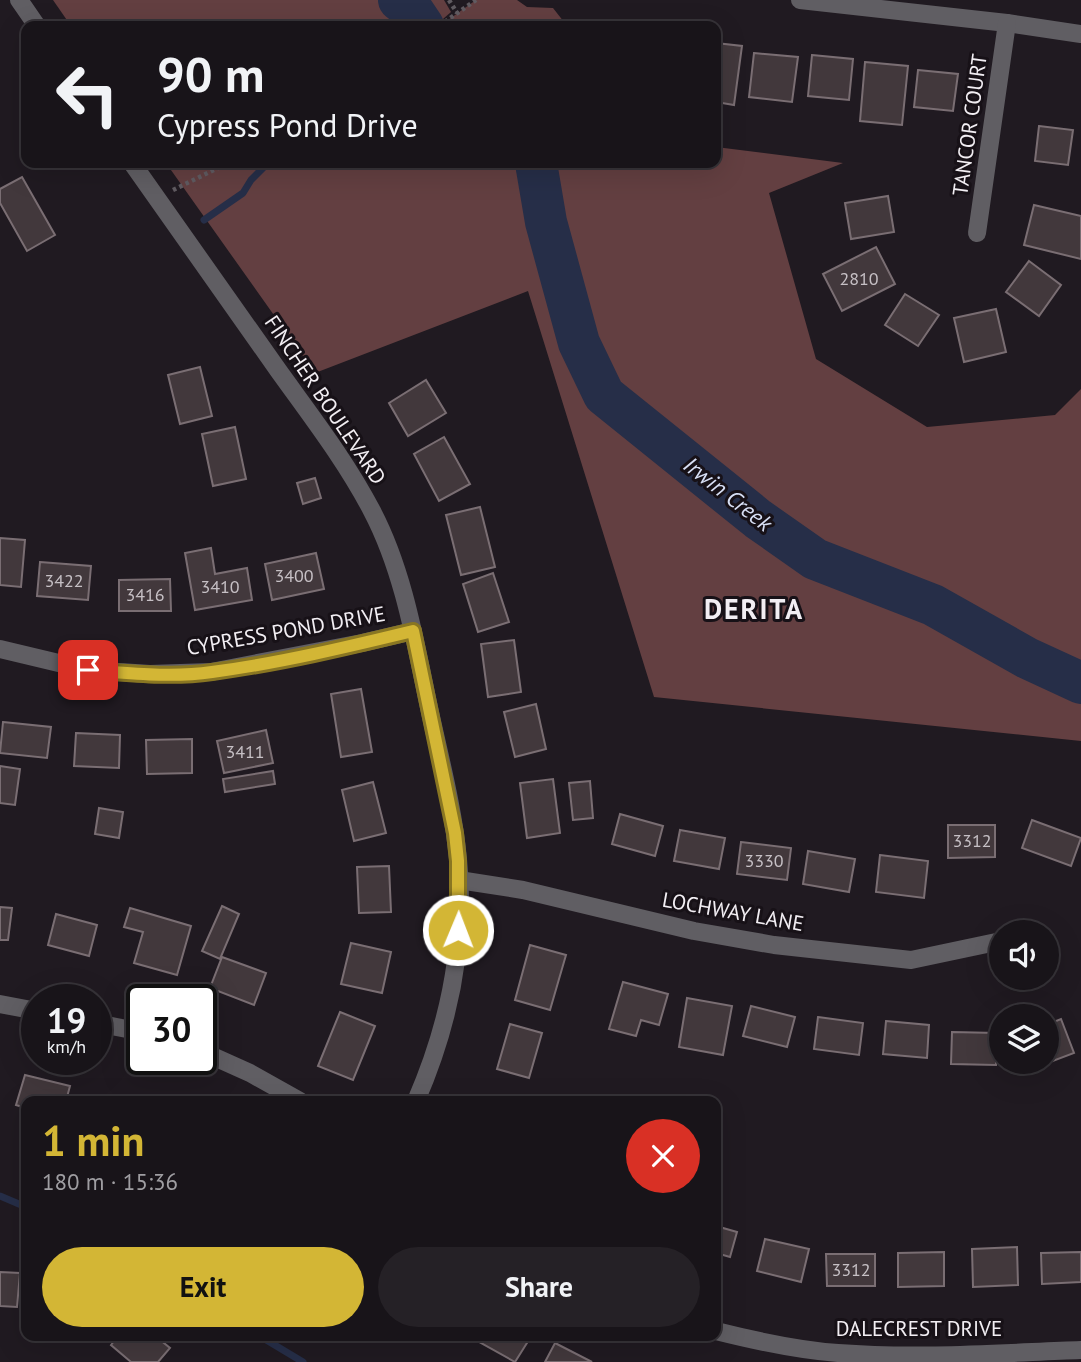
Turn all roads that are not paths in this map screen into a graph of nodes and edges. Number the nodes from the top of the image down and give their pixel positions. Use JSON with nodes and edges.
{"nodes":[{"id":1,"x":19,"y":0,"type":"edge"},
{"id":2,"x":800,"y":0,"type":"edge"},
{"id":3,"x":34,"y":21,"type":"edge"},
{"id":4,"x":1007,"y":23,"type":"junction"},
{"id":5,"x":1081,"y":34,"type":"edge"},
{"id":6,"x":136,"y":168,"type":"edge"},
{"id":7,"x":977,"y":233,"type":"dead end"},
{"id":8,"x":413,"y":631,"type":"junction"},
{"id":9,"x":0,"y":649,"type":"edge"},
{"id":10,"x":459,"y":880,"type":"junction"},
{"id":11,"x":989,"y":944,"type":"edge"},
{"id":12,"x":0,"y":1004,"type":"edge"},
{"id":13,"x":21,"y":1008,"type":"edge"},
{"id":14,"x":217,"y":1058,"type":"edge"},
{"id":15,"x":291,"y":1096,"type":"edge"},
{"id":16,"x":418,"y":1096,"type":"edge"},
{"id":17,"x":721,"y":1332,"type":"edge"},
{"id":18,"x":1081,"y":1350,"type":"edge"},
{"id":19,"x":1013,"y":1357,"type":"edge"}],
"edges":[{"from":1,"to":3,"type":"street"},
{"from":2,"to":4,"type":"street"},
{"from":4,"to":5,"type":"street"},
{"from":4,"to":7,"type":"street","name":"TANCOR COURT"},
{"from":6,"to":8,"type":"street","name":"FINCHER BOULEVARD"},
{"from":8,"to":9,"type":"street","name":"CYPRESS POND DRIVE"},
{"from":8,"to":10,"type":"street","name":"FINCHER BOULEVARD"},
{"from":10,"to":11,"type":"street","name":"LOCHWAY LANE"},
{"from":10,"to":16,"type":"street","name":"FINCHER BOULEVARD"},
{"from":12,"to":13,"type":"street"},
{"from":14,"to":15,"type":"street"},
{"from":17,"to":19,"type":"street","name":"DALECREST DRIVE"},
{"from":18,"to":19,"type":"street","name":"DALECREST DRIVE"}]}
